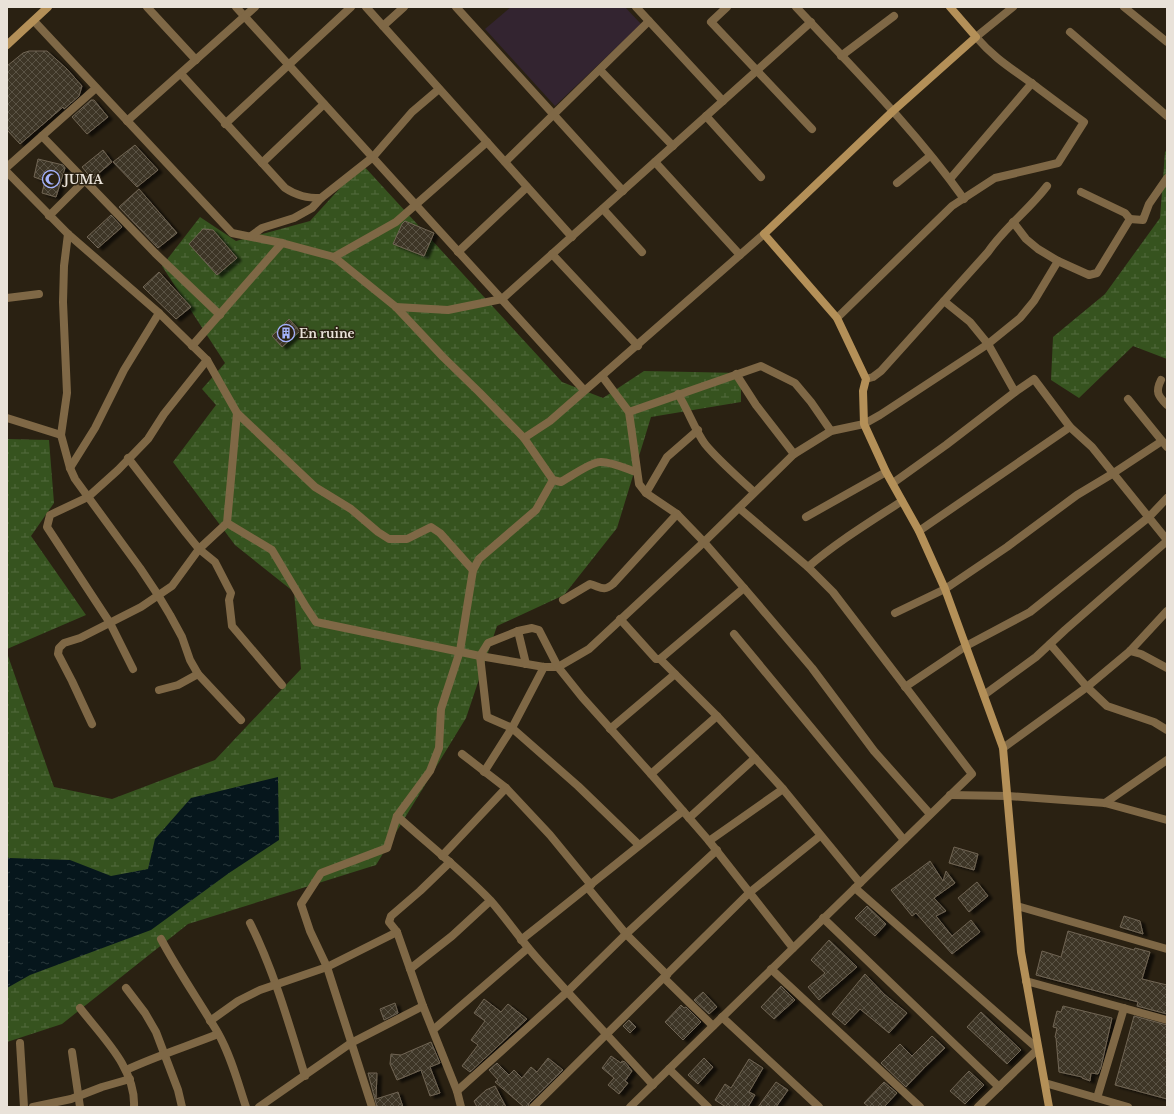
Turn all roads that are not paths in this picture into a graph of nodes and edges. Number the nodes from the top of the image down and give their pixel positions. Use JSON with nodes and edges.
{"nodes":[{"id":1,"x":48,"y":7,"type":"edge"},
{"id":2,"x":147,"y":7,"type":"edge"},
{"id":3,"x":236,"y":7,"type":"edge"},
{"id":4,"x":255,"y":7,"type":"edge"},
{"id":5,"x":351,"y":7,"type":"edge"},
{"id":6,"x":366,"y":7,"type":"edge"},
{"id":7,"x":404,"y":7,"type":"edge"},
{"id":8,"x":456,"y":7,"type":"edge"},
{"id":9,"x":636,"y":7,"type":"edge"},
{"id":10,"x":727,"y":7,"type":"edge"},
{"id":11,"x":796,"y":7,"type":"edge"},
{"id":12,"x":950,"y":7,"type":"edge"},
{"id":13,"x":1013,"y":7,"type":"edge"},
{"id":14,"x":1124,"y":7,"type":"edge"},
{"id":15,"x":894,"y":16,"type":"dead end"},
{"id":16,"x":245,"y":17,"type":"junction"},
{"id":17,"x":34,"y":21,"type":"junction"},
{"id":18,"x":649,"y":21,"type":"junction"},
{"id":19,"x":811,"y":22,"type":"junction"},
{"id":20,"x":383,"y":26,"type":"junction"},
{"id":21,"x":1070,"y":32,"type":"dead end"},
{"id":22,"x":976,"y":37,"type":"junction"},
{"id":23,"x":1167,"y":42,"type":"edge"},
{"id":24,"x":7,"y":45,"type":"edge"},
{"id":25,"x":841,"y":56,"type":"junction"},
{"id":26,"x":196,"y":60,"type":"junction"},
{"id":27,"x":289,"y":65,"type":"junction"},
{"id":28,"x":600,"y":70,"type":"junction"},
{"id":29,"x":757,"y":70,"type":"junction"},
{"id":30,"x":180,"y":74,"type":"junction"},
{"id":31,"x":1032,"y":83,"type":"junction"},
{"id":32,"x":96,"y":88,"type":"junction"},
{"id":33,"x":439,"y":89,"type":"junction"},
{"id":34,"x":723,"y":101,"type":"junction"},
{"id":35,"x":324,"y":104,"type":"junction"},
{"id":36,"x":893,"y":111,"type":"junction"},
{"id":37,"x":554,"y":115,"type":"junction"},
{"id":38,"x":706,"y":116,"type":"junction"},
{"id":39,"x":1167,"y":116,"type":"edge"},
{"id":40,"x":127,"y":121,"type":"junction"},
{"id":41,"x":225,"y":124,"type":"junction"},
{"id":42,"x":812,"y":129,"type":"dead end"},
{"id":43,"x":42,"y":136,"type":"junction"},
{"id":44,"x":487,"y":142,"type":"junction"},
{"id":45,"x":673,"y":146,"type":"junction"},
{"id":46,"x":930,"y":156,"type":"junction"},
{"id":47,"x":372,"y":157,"type":"junction"},
{"id":48,"x":505,"y":162,"type":"junction"},
{"id":49,"x":655,"y":162,"type":"junction"},
{"id":50,"x":262,"y":163,"type":"junction"},
{"id":51,"x":7,"y":167,"type":"edge"},
{"id":52,"x":7,"y":172,"type":"edge"},
{"id":53,"x":762,"y":177,"type":"dead end"},
{"id":54,"x":1167,"y":178,"type":"edge"},
{"id":55,"x":950,"y":179,"type":"junction"},
{"id":56,"x":85,"y":180,"type":"junction"},
{"id":57,"x":897,"y":183,"type":"dead end"},
{"id":58,"x":1047,"y":186,"type":"dead end"},
{"id":59,"x":527,"y":187,"type":"junction"},
{"id":60,"x":623,"y":191,"type":"junction"},
{"id":61,"x":1081,"y":192,"type":"dead end"},
{"id":62,"x":321,"y":198,"type":"junction"},
{"id":63,"x":964,"y":199,"type":"junction"},
{"id":64,"x":416,"y":204,"type":"junction"},
{"id":65,"x":603,"y":209,"type":"junction"},
{"id":66,"x":50,"y":216,"type":"junction"},
{"id":67,"x":1130,"y":219,"type":"junction"},
{"id":68,"x":1013,"y":222,"type":"junction"},
{"id":69,"x":68,"y":234,"type":"junction"},
{"id":70,"x":764,"y":234,"type":"junction"},
{"id":71,"x":251,"y":236,"type":"junction"},
{"id":72,"x":572,"y":237,"type":"junction"},
{"id":73,"x":282,"y":243,"type":"junction"},
{"id":74,"x":458,"y":252,"type":"junction"},
{"id":75,"x":642,"y":252,"type":"dead end"},
{"id":76,"x":552,"y":254,"type":"junction"},
{"id":77,"x":740,"y":256,"type":"junction"},
{"id":78,"x":334,"y":257,"type":"junction"},
{"id":79,"x":1058,"y":261,"type":"junction"},
{"id":80,"x":39,"y":294,"type":"dead end"},
{"id":81,"x":7,"y":298,"type":"edge"},
{"id":82,"x":502,"y":300,"type":"junction"},
{"id":83,"x":944,"y":301,"type":"junction"},
{"id":84,"x":396,"y":307,"type":"junction"},
{"id":85,"x":159,"y":313,"type":"junction"},
{"id":86,"x":220,"y":315,"type":"junction"},
{"id":87,"x":837,"y":318,"type":"junction"},
{"id":88,"x":988,"y":344,"type":"junction"},
{"id":89,"x":192,"y":346,"type":"junction"},
{"id":90,"x":638,"y":346,"type":"junction"},
{"id":91,"x":207,"y":360,"type":"junction"},
{"id":92,"x":736,"y":374,"type":"junction"},
{"id":93,"x":602,"y":376,"type":"junction"},
{"id":94,"x":866,"y":379,"type":"junction"},
{"id":95,"x":1161,"y":380,"type":"dead end"},
{"id":96,"x":584,"y":390,"type":"junction"},
{"id":97,"x":1015,"y":392,"type":"junction"},
{"id":98,"x":678,"y":394,"type":"junction"},
{"id":99,"x":1128,"y":399,"type":"dead end"},
{"id":100,"x":1167,"y":405,"type":"edge"},
{"id":101,"x":629,"y":412,"type":"junction"},
{"id":102,"x":237,"y":413,"type":"junction"},
{"id":103,"x":7,"y":418,"type":"edge"},
{"id":104,"x":864,"y":424,"type":"junction"},
{"id":105,"x":1070,"y":427,"type":"junction"},
{"id":106,"x":698,"y":430,"type":"junction"},
{"id":107,"x":831,"y":431,"type":"junction"},
{"id":108,"x":61,"y":435,"type":"junction"},
{"id":109,"x":524,"y":438,"type":"junction"},
{"id":110,"x":1165,"y":444,"type":"edge"},
{"id":111,"x":794,"y":454,"type":"junction"},
{"id":112,"x":128,"y":458,"type":"junction"},
{"id":113,"x":70,"y":468,"type":"junction"},
{"id":114,"x":636,"y":472,"type":"junction"},
{"id":115,"x":886,"y":472,"type":"junction"},
{"id":116,"x":1112,"y":474,"type":"junction"},
{"id":117,"x":553,"y":480,"type":"junction"},
{"id":118,"x":893,"y":483,"type":"junction"},
{"id":119,"x":754,"y":492,"type":"junction"},
{"id":120,"x":646,"y":493,"type":"junction"},
{"id":121,"x":88,"y":497,"type":"junction"},
{"id":122,"x":1167,"y":498,"type":"edge"},
{"id":123,"x":902,"y":501,"type":"junction"},
{"id":124,"x":739,"y":508,"type":"junction"},
{"id":125,"x":677,"y":514,"type":"junction"},
{"id":126,"x":806,"y":517,"type":"dead end"},
{"id":127,"x":1149,"y":517,"type":"junction"},
{"id":128,"x":227,"y":523,"type":"junction"},
{"id":129,"x":919,"y":531,"type":"junction"},
{"id":130,"x":1167,"y":540,"type":"edge"},
{"id":131,"x":704,"y":542,"type":"junction"},
{"id":132,"x":199,"y":549,"type":"junction"},
{"id":133,"x":808,"y":567,"type":"junction"},
{"id":134,"x":473,"y":570,"type":"junction"},
{"id":135,"x":744,"y":588,"type":"junction"},
{"id":136,"x":945,"y":589,"type":"junction"},
{"id":137,"x":158,"y":595,"type":"junction"},
{"id":138,"x":562,"y":600,"type":"dead end"},
{"id":139,"x":1167,"y":611,"type":"edge"},
{"id":140,"x":896,"y":613,"type":"dead end"},
{"id":141,"x":620,"y":619,"type":"junction"},
{"id":142,"x":110,"y":623,"type":"junction"},
{"id":143,"x":518,"y":631,"type":"junction"},
{"id":144,"x":734,"y":634,"type":"dead end"},
{"id":145,"x":1050,"y":644,"type":"junction"},
{"id":146,"x":966,"y":646,"type":"junction"},
{"id":147,"x":1130,"y":651,"type":"junction"},
{"id":148,"x":460,"y":652,"type":"junction"},
{"id":149,"x":480,"y":656,"type":"junction"},
{"id":150,"x":660,"y":659,"type":"junction"},
{"id":151,"x":526,"y":664,"type":"junction"},
{"id":152,"x":544,"y":667,"type":"junction"},
{"id":153,"x":558,"y":667,"type":"junction"},
{"id":154,"x":1167,"y":668,"type":"edge"},
{"id":155,"x":133,"y":669,"type":"dead end"},
{"id":156,"x":198,"y":674,"type":"junction"},
{"id":157,"x":675,"y":674,"type":"junction"},
{"id":158,"x":282,"y":685,"type":"dead end"},
{"id":159,"x":905,"y":687,"type":"junction"},
{"id":160,"x":1087,"y":687,"type":"junction"},
{"id":161,"x":159,"y":690,"type":"dead end"},
{"id":162,"x":984,"y":695,"type":"junction"},
{"id":163,"x":717,"y":716,"type":"junction"},
{"id":164,"x":241,"y":720,"type":"dead end"},
{"id":165,"x":92,"y":724,"type":"dead end"},
{"id":166,"x":512,"y":728,"type":"junction"},
{"id":167,"x":610,"y":729,"type":"junction"},
{"id":168,"x":1167,"y":730,"type":"edge"},
{"id":169,"x":1003,"y":748,"type":"junction"},
{"id":170,"x":462,"y":754,"type":"dead end"},
{"id":171,"x":755,"y":758,"type":"junction"},
{"id":172,"x":1167,"y":760,"type":"edge"},
{"id":173,"x":484,"y":772,"type":"junction"},
{"id":174,"x":651,"y":774,"type":"junction"},
{"id":175,"x":506,"y":788,"type":"junction"},
{"id":176,"x":783,"y":789,"type":"junction"},
{"id":177,"x":950,"y":795,"type":"junction"},
{"id":178,"x":1008,"y":796,"type":"junction"},
{"id":179,"x":1105,"y":803,"type":"junction"},
{"id":180,"x":683,"y":811,"type":"junction"},
{"id":181,"x":930,"y":814,"type":"junction"},
{"id":182,"x":397,"y":816,"type":"junction"},
{"id":183,"x":690,"y":818,"type":"junction"},
{"id":184,"x":1167,"y":820,"type":"edge"},
{"id":185,"x":820,"y":836,"type":"junction"},
{"id":186,"x":904,"y":840,"type":"junction"},
{"id":187,"x":709,"y":841,"type":"junction"},
{"id":188,"x":639,"y":845,"type":"junction"},
{"id":189,"x":717,"y":850,"type":"junction"},
{"id":190,"x":442,"y":856,"type":"junction"},
{"id":191,"x":450,"y":862,"type":"junction"},
{"id":192,"x":857,"y":885,"type":"junction"},
{"id":193,"x":590,"y":886,"type":"junction"},
{"id":194,"x":749,"y":894,"type":"junction"},
{"id":195,"x":490,"y":901,"type":"junction"},
{"id":196,"x":1017,"y":906,"type":"junction"},
{"id":197,"x":823,"y":918,"type":"junction"},
{"id":198,"x":250,"y":923,"type":"dead end"},
{"id":199,"x":398,"y":932,"type":"junction"},
{"id":200,"x":626,"y":934,"type":"junction"},
{"id":201,"x":161,"y":939,"type":"dead end"},
{"id":202,"x":522,"y":940,"type":"junction"},
{"id":203,"x":528,"y":948,"type":"junction"},
{"id":204,"x":793,"y":948,"type":"junction"},
{"id":205,"x":1167,"y":949,"type":"edge"},
{"id":206,"x":327,"y":967,"type":"junction"},
{"id":207,"x":410,"y":969,"type":"junction"},
{"id":208,"x":771,"y":969,"type":"junction"},
{"id":209,"x":665,"y":976,"type":"junction"},
{"id":210,"x":1026,"y":981,"type":"junction"},
{"id":211,"x":276,"y":985,"type":"junction"},
{"id":212,"x":126,"y":988,"type":"dead end"},
{"id":213,"x":567,"y":992,"type":"junction"},
{"id":214,"x":423,"y":1006,"type":"junction"},
{"id":215,"x":80,"y":1008,"type":"dead end"},
{"id":216,"x":1124,"y":1008,"type":"junction"},
{"id":217,"x":722,"y":1017,"type":"junction"},
{"id":218,"x":1167,"y":1020,"type":"edge"},
{"id":219,"x":210,"y":1021,"type":"junction"},
{"id":220,"x":713,"y":1026,"type":"junction"},
{"id":221,"x":433,"y":1030,"type":"junction"},
{"id":222,"x":218,"y":1034,"type":"junction"},
{"id":223,"x":607,"y":1034,"type":"junction"},
{"id":224,"x":20,"y":1043,"type":"dead end"},
{"id":225,"x":351,"y":1043,"type":"junction"},
{"id":226,"x":1038,"y":1049,"type":"junction"},
{"id":227,"x":72,"y":1052,"type":"dead end"},
{"id":228,"x":164,"y":1053,"type":"junction"},
{"id":229,"x":669,"y":1069,"type":"junction"},
{"id":230,"x":126,"y":1070,"type":"junction"},
{"id":231,"x":306,"y":1076,"type":"junction"},
{"id":232,"x":130,"y":1079,"type":"junction"},
{"id":233,"x":1045,"y":1084,"type":"junction"},
{"id":234,"x":653,"y":1085,"type":"junction"},
{"id":235,"x":999,"y":1087,"type":"junction"},
{"id":236,"x":457,"y":1091,"type":"junction"},
{"id":237,"x":79,"y":1096,"type":"junction"},
{"id":238,"x":1097,"y":1098,"type":"junction"},
{"id":239,"x":24,"y":1107,"type":"edge"},
{"id":240,"x":33,"y":1107,"type":"edge"},
{"id":241,"x":80,"y":1107,"type":"edge"},
{"id":242,"x":134,"y":1107,"type":"edge"},
{"id":243,"x":182,"y":1107,"type":"edge"},
{"id":244,"x":246,"y":1107,"type":"edge"},
{"id":245,"x":259,"y":1107,"type":"edge"},
{"id":246,"x":372,"y":1107,"type":"edge"},
{"id":247,"x":461,"y":1107,"type":"edge"},
{"id":248,"x":533,"y":1107,"type":"edge"},
{"id":249,"x":630,"y":1107,"type":"edge"},
{"id":250,"x":708,"y":1107,"type":"edge"},
{"id":251,"x":819,"y":1107,"type":"edge"},
{"id":252,"x":920,"y":1107,"type":"edge"},
{"id":253,"x":978,"y":1107,"type":"edge"},
{"id":254,"x":1049,"y":1107,"type":"edge"},
{"id":255,"x":1128,"y":1107,"type":"edge"}],
"edges":[{"from":1,"to":17,"type":"street"},
{"from":2,"to":26,"type":"street"},
{"from":3,"to":16,"type":"street"},
{"from":4,"to":16,"type":"street"},
{"from":5,"to":27,"type":"street"},
{"from":6,"to":20,"type":"street"},
{"from":7,"to":20,"type":"street"},
{"from":8,"to":37,"type":"street"},
{"from":9,"to":18,"type":"street"},
{"from":10,"to":29,"type":"street"},
{"from":11,"to":19,"type":"street"},
{"from":12,"to":22,"type":"street"},
{"from":13,"to":22,"type":"street"},
{"from":14,"to":23,"type":"street"},
{"from":15,"to":25,"type":"street"},
{"from":16,"to":26,"type":"street"},
{"from":16,"to":27,"type":"street"},
{"from":17,"to":24,"type":"street"},
{"from":17,"to":32,"type":"street"},
{"from":18,"to":28,"type":"street"},
{"from":18,"to":34,"type":"street"},
{"from":19,"to":25,"type":"street"},
{"from":19,"to":29,"type":"street"},
{"from":20,"to":33,"type":"street"},
{"from":21,"to":39,"type":"street"},
{"from":22,"to":31,"type":"street"},
{"from":22,"to":36,"type":"street"},
{"from":25,"to":36,"type":"street"},
{"from":26,"to":30,"type":"street"},
{"from":27,"to":35,"type":"street"},
{"from":27,"to":41,"type":"street"},
{"from":28,"to":37,"type":"street"},
{"from":28,"to":45,"type":"street"},
{"from":29,"to":34,"type":"street"},
{"from":29,"to":42,"type":"street"},
{"from":30,"to":40,"type":"street"},
{"from":30,"to":41,"type":"street"},
{"from":31,"to":55,"type":"street"},
{"from":31,"to":63,"type":"street"},
{"from":32,"to":40,"type":"street"},
{"from":32,"to":43,"type":"street"},
{"from":33,"to":44,"type":"street"},
{"from":33,"to":47,"type":"street"},
{"from":34,"to":38,"type":"street"},
{"from":35,"to":47,"type":"street"},
{"from":35,"to":50,"type":"street"},
{"from":36,"to":46,"type":"street"},
{"from":36,"to":70,"type":"street"},
{"from":37,"to":48,"type":"street"},
{"from":37,"to":60,"type":"street"},
{"from":38,"to":45,"type":"street"},
{"from":38,"to":53,"type":"street"},
{"from":40,"to":71,"type":"street"},
{"from":41,"to":50,"type":"street"},
{"from":43,"to":51,"type":"street"},
{"from":43,"to":56,"type":"street"},
{"from":44,"to":48,"type":"street"},
{"from":44,"to":64,"type":"street"},
{"from":45,"to":49,"type":"street"},
{"from":46,"to":55,"type":"street"},
{"from":46,"to":57,"type":"street"},
{"from":47,"to":62,"type":"street"},
{"from":47,"to":64,"type":"street"},
{"from":48,"to":59,"type":"street"},
{"from":49,"to":60,"type":"street"},
{"from":49,"to":77,"type":"street"},
{"from":50,"to":62,"type":"street"},
{"from":52,"to":66,"type":"street"},
{"from":54,"to":67,"type":"street"},
{"from":55,"to":63,"type":"street"},
{"from":56,"to":66,"type":"street"},
{"from":56,"to":86,"type":"street"},
{"from":58,"to":68,"type":"street"},
{"from":59,"to":72,"type":"street"},
{"from":59,"to":74,"type":"street"},
{"from":60,"to":65,"type":"street"},
{"from":61,"to":67,"type":"street"},
{"from":62,"to":71,"type":"street"},
{"from":63,"to":87,"type":"street"},
{"from":64,"to":74,"type":"street"},
{"from":64,"to":78,"type":"street"},
{"from":65,"to":72,"type":"street"},
{"from":65,"to":75,"type":"street"},
{"from":66,"to":69,"type":"street"},
{"from":67,"to":79,"type":"street"},
{"from":68,"to":79,"type":"street"},
{"from":68,"to":83,"type":"street"},
{"from":69,"to":85,"type":"street"},
{"from":69,"to":108,"type":"street"},
{"from":70,"to":77,"type":"street"},
{"from":70,"to":87,"type":"street"},
{"from":71,"to":73,"type":"street"},
{"from":72,"to":76,"type":"street"},
{"from":73,"to":78,"type":"street"},
{"from":73,"to":86,"type":"street"},
{"from":74,"to":82,"type":"street"},
{"from":76,"to":82,"type":"street"},
{"from":76,"to":90,"type":"street"},
{"from":77,"to":90,"type":"street"},
{"from":78,"to":84,"type":"street"},
{"from":79,"to":88,"type":"street"},
{"from":80,"to":81,"type":"street"},
{"from":82,"to":84,"type":"street"},
{"from":82,"to":96,"type":"street"},
{"from":83,"to":88,"type":"street"},
{"from":83,"to":94,"type":"street"},
{"from":84,"to":109,"type":"street"},
{"from":85,"to":89,"type":"street"},
{"from":85,"to":113,"type":"street"},
{"from":86,"to":89,"type":"street"},
{"from":87,"to":94,"type":"street"},
{"from":88,"to":97,"type":"street"},
{"from":88,"to":104,"type":"street"},
{"from":89,"to":91,"type":"street"},
{"from":90,"to":93,"type":"street"},
{"from":91,"to":102,"type":"street"},
{"from":91,"to":112,"type":"street"},
{"from":92,"to":98,"type":"street"},
{"from":92,"to":107,"type":"street"},
{"from":92,"to":111,"type":"street"},
{"from":93,"to":96,"type":"street"},
{"from":93,"to":101,"type":"street"},
{"from":94,"to":104,"type":"street"},
{"from":95,"to":100,"type":"street"},
{"from":96,"to":109,"type":"street"},
{"from":97,"to":105,"type":"street"},
{"from":97,"to":118,"type":"street"},
{"from":98,"to":101,"type":"street"},
{"from":98,"to":106,"type":"street"},
{"from":99,"to":110,"type":"street"},
{"from":101,"to":114,"type":"street"},
{"from":102,"to":128,"type":"street"},
{"from":102,"to":134,"type":"street"},
{"from":103,"to":108,"type":"street"},
{"from":104,"to":107,"type":"street"},
{"from":104,"to":115,"type":"street"},
{"from":105,"to":116,"type":"street"},
{"from":105,"to":129,"type":"street"},
{"from":106,"to":119,"type":"street"},
{"from":106,"to":120,"type":"street"},
{"from":107,"to":111,"type":"street"},
{"from":108,"to":113,"type":"street"},
{"from":109,"to":117,"type":"street"},
{"from":110,"to":116,"type":"street"},
{"from":111,"to":119,"type":"street"},
{"from":112,"to":121,"type":"street"},
{"from":112,"to":132,"type":"street"},
{"from":113,"to":121,"type":"street"},
{"from":114,"to":117,"type":"street"},
{"from":114,"to":120,"type":"street"},
{"from":115,"to":118,"type":"street"},
{"from":115,"to":126,"type":"street"},
{"from":116,"to":127,"type":"street"},
{"from":116,"to":136,"type":"street"},
{"from":117,"to":134,"type":"street"},
{"from":118,"to":123,"type":"street"},
{"from":119,"to":124,"type":"street"},
{"from":120,"to":125,"type":"street"},
{"from":121,"to":137,"type":"street"},
{"from":121,"to":142,"type":"street"},
{"from":122,"to":127,"type":"street"},
{"from":123,"to":129,"type":"street"},
{"from":123,"to":133,"type":"street"},
{"from":124,"to":131,"type":"street"},
{"from":124,"to":133,"type":"street"},
{"from":125,"to":131,"type":"street"},
{"from":125,"to":138,"type":"street"},
{"from":127,"to":130,"type":"street"},
{"from":127,"to":146,"type":"street"},
{"from":128,"to":132,"type":"street"},
{"from":128,"to":148,"type":"street"},
{"from":129,"to":136,"type":"street"},
{"from":130,"to":145,"type":"street"},
{"from":131,"to":135,"type":"street"},
{"from":131,"to":141,"type":"street"},
{"from":132,"to":137,"type":"street"},
{"from":132,"to":158,"type":"street"},
{"from":133,"to":159,"type":"street"},
{"from":134,"to":148,"type":"street"},
{"from":135,"to":150,"type":"street"},
{"from":135,"to":181,"type":"street"},
{"from":136,"to":140,"type":"street"},
{"from":136,"to":146,"type":"street"},
{"from":137,"to":142,"type":"street"},
{"from":137,"to":156,"type":"street"},
{"from":139,"to":147,"type":"street"},
{"from":141,"to":150,"type":"street"},
{"from":141,"to":153,"type":"street"},
{"from":142,"to":155,"type":"street"},
{"from":142,"to":165,"type":"street"},
{"from":143,"to":149,"type":"street"},
{"from":143,"to":151,"type":"street"},
{"from":143,"to":153,"type":"street"},
{"from":144,"to":186,"type":"street"},
{"from":145,"to":160,"type":"street"},
{"from":145,"to":162,"type":"street"},
{"from":146,"to":159,"type":"street"},
{"from":146,"to":162,"type":"street"},
{"from":147,"to":154,"type":"street"},
{"from":147,"to":160,"type":"street"},
{"from":148,"to":149,"type":"street"},
{"from":148,"to":182,"type":"street"},
{"from":149,"to":151,"type":"street"},
{"from":149,"to":166,"type":"street"},
{"from":150,"to":157,"type":"street"},
{"from":151,"to":152,"type":"street"},
{"from":152,"to":153,"type":"street"},
{"from":152,"to":166,"type":"street"},
{"from":153,"to":167,"type":"street"},
{"from":156,"to":161,"type":"street"},
{"from":156,"to":164,"type":"street"},
{"from":157,"to":163,"type":"street"},
{"from":157,"to":167,"type":"street"},
{"from":159,"to":177,"type":"street"},
{"from":160,"to":168,"type":"street"},
{"from":160,"to":169,"type":"street"},
{"from":162,"to":169,"type":"street"},
{"from":163,"to":171,"type":"street"},
{"from":163,"to":174,"type":"street"},
{"from":166,"to":173,"type":"street"},
{"from":166,"to":188,"type":"street"},
{"from":167,"to":174,"type":"street"},
{"from":169,"to":178,"type":"street"},
{"from":170,"to":173,"type":"street"},
{"from":171,"to":176,"type":"street"},
{"from":171,"to":183,"type":"street"},
{"from":172,"to":179,"type":"street"},
{"from":173,"to":175,"type":"street"},
{"from":174,"to":180,"type":"street"},
{"from":175,"to":190,"type":"street"},
{"from":175,"to":193,"type":"street"},
{"from":176,"to":185,"type":"street"},
{"from":176,"to":187,"type":"street"},
{"from":177,"to":178,"type":"street"},
{"from":177,"to":181,"type":"street"},
{"from":178,"to":179,"type":"street"},
{"from":178,"to":196,"type":"street"},
{"from":179,"to":184,"type":"street"},
{"from":180,"to":183,"type":"street"},
{"from":180,"to":188,"type":"street"},
{"from":181,"to":186,"type":"street"},
{"from":182,"to":190,"type":"street"},
{"from":182,"to":206,"type":"street"},
{"from":183,"to":187,"type":"street"},
{"from":185,"to":192,"type":"street"},
{"from":185,"to":194,"type":"street"},
{"from":186,"to":192,"type":"street"},
{"from":187,"to":189,"type":"street"},
{"from":188,"to":193,"type":"street"},
{"from":189,"to":194,"type":"street"},
{"from":189,"to":200,"type":"street"},
{"from":190,"to":191,"type":"street"},
{"from":191,"to":195,"type":"street"},
{"from":191,"to":199,"type":"street"},
{"from":192,"to":197,"type":"street"},
{"from":192,"to":226,"type":"street"},
{"from":193,"to":200,"type":"street"},
{"from":193,"to":202,"type":"street"},
{"from":194,"to":204,"type":"street"},
{"from":194,"to":209,"type":"street"},
{"from":195,"to":202,"type":"street"},
{"from":195,"to":207,"type":"street"},
{"from":196,"to":205,"type":"street"},
{"from":196,"to":210,"type":"street"},
{"from":197,"to":204,"type":"street"},
{"from":197,"to":235,"type":"street"},
{"from":198,"to":211,"type":"street"},
{"from":199,"to":206,"type":"street"},
{"from":199,"to":207,"type":"street"},
{"from":200,"to":209,"type":"street"},
{"from":200,"to":213,"type":"street"},
{"from":201,"to":219,"type":"street"},
{"from":202,"to":203,"type":"street"},
{"from":203,"to":213,"type":"street"},
{"from":203,"to":221,"type":"street"},
{"from":204,"to":208,"type":"street"},
{"from":206,"to":211,"type":"street"},
{"from":206,"to":225,"type":"street"},
{"from":207,"to":214,"type":"street"},
{"from":208,"to":217,"type":"street"},
{"from":208,"to":252,"type":"street"},
{"from":209,"to":220,"type":"street"},
{"from":209,"to":223,"type":"street"},
{"from":210,"to":216,"type":"street"},
{"from":210,"to":226,"type":"street"},
{"from":211,"to":219,"type":"street"},
{"from":211,"to":231,"type":"street"},
{"from":212,"to":228,"type":"street"},
{"from":213,"to":223,"type":"street"},
{"from":213,"to":236,"type":"street"},
{"from":214,"to":221,"type":"street"},
{"from":214,"to":225,"type":"street"},
{"from":215,"to":230,"type":"street"},
{"from":216,"to":218,"type":"street"},
{"from":216,"to":238,"type":"street"},
{"from":217,"to":220,"type":"street"},
{"from":217,"to":251,"type":"street"},
{"from":219,"to":222,"type":"street"},
{"from":220,"to":229,"type":"street"},
{"from":221,"to":236,"type":"street"},
{"from":222,"to":228,"type":"street"},
{"from":222,"to":244,"type":"street"},
{"from":223,"to":234,"type":"street"},
{"from":223,"to":248,"type":"street"},
{"from":224,"to":239,"type":"street"},
{"from":225,"to":231,"type":"street"},
{"from":225,"to":246,"type":"street"},
{"from":226,"to":233,"type":"street"},
{"from":226,"to":235,"type":"street"},
{"from":227,"to":237,"type":"street"},
{"from":228,"to":230,"type":"street"},
{"from":228,"to":243,"type":"street"},
{"from":229,"to":234,"type":"street"},
{"from":229,"to":250,"type":"street"},
{"from":230,"to":232,"type":"street"},
{"from":231,"to":245,"type":"street"},
{"from":232,"to":237,"type":"street"},
{"from":232,"to":242,"type":"street"},
{"from":233,"to":238,"type":"street"},
{"from":233,"to":254,"type":"street"},
{"from":234,"to":249,"type":"street"},
{"from":235,"to":253,"type":"street"},
{"from":236,"to":247,"type":"street"},
{"from":237,"to":240,"type":"street"},
{"from":237,"to":241,"type":"street"},
{"from":238,"to":255,"type":"street"}]}
